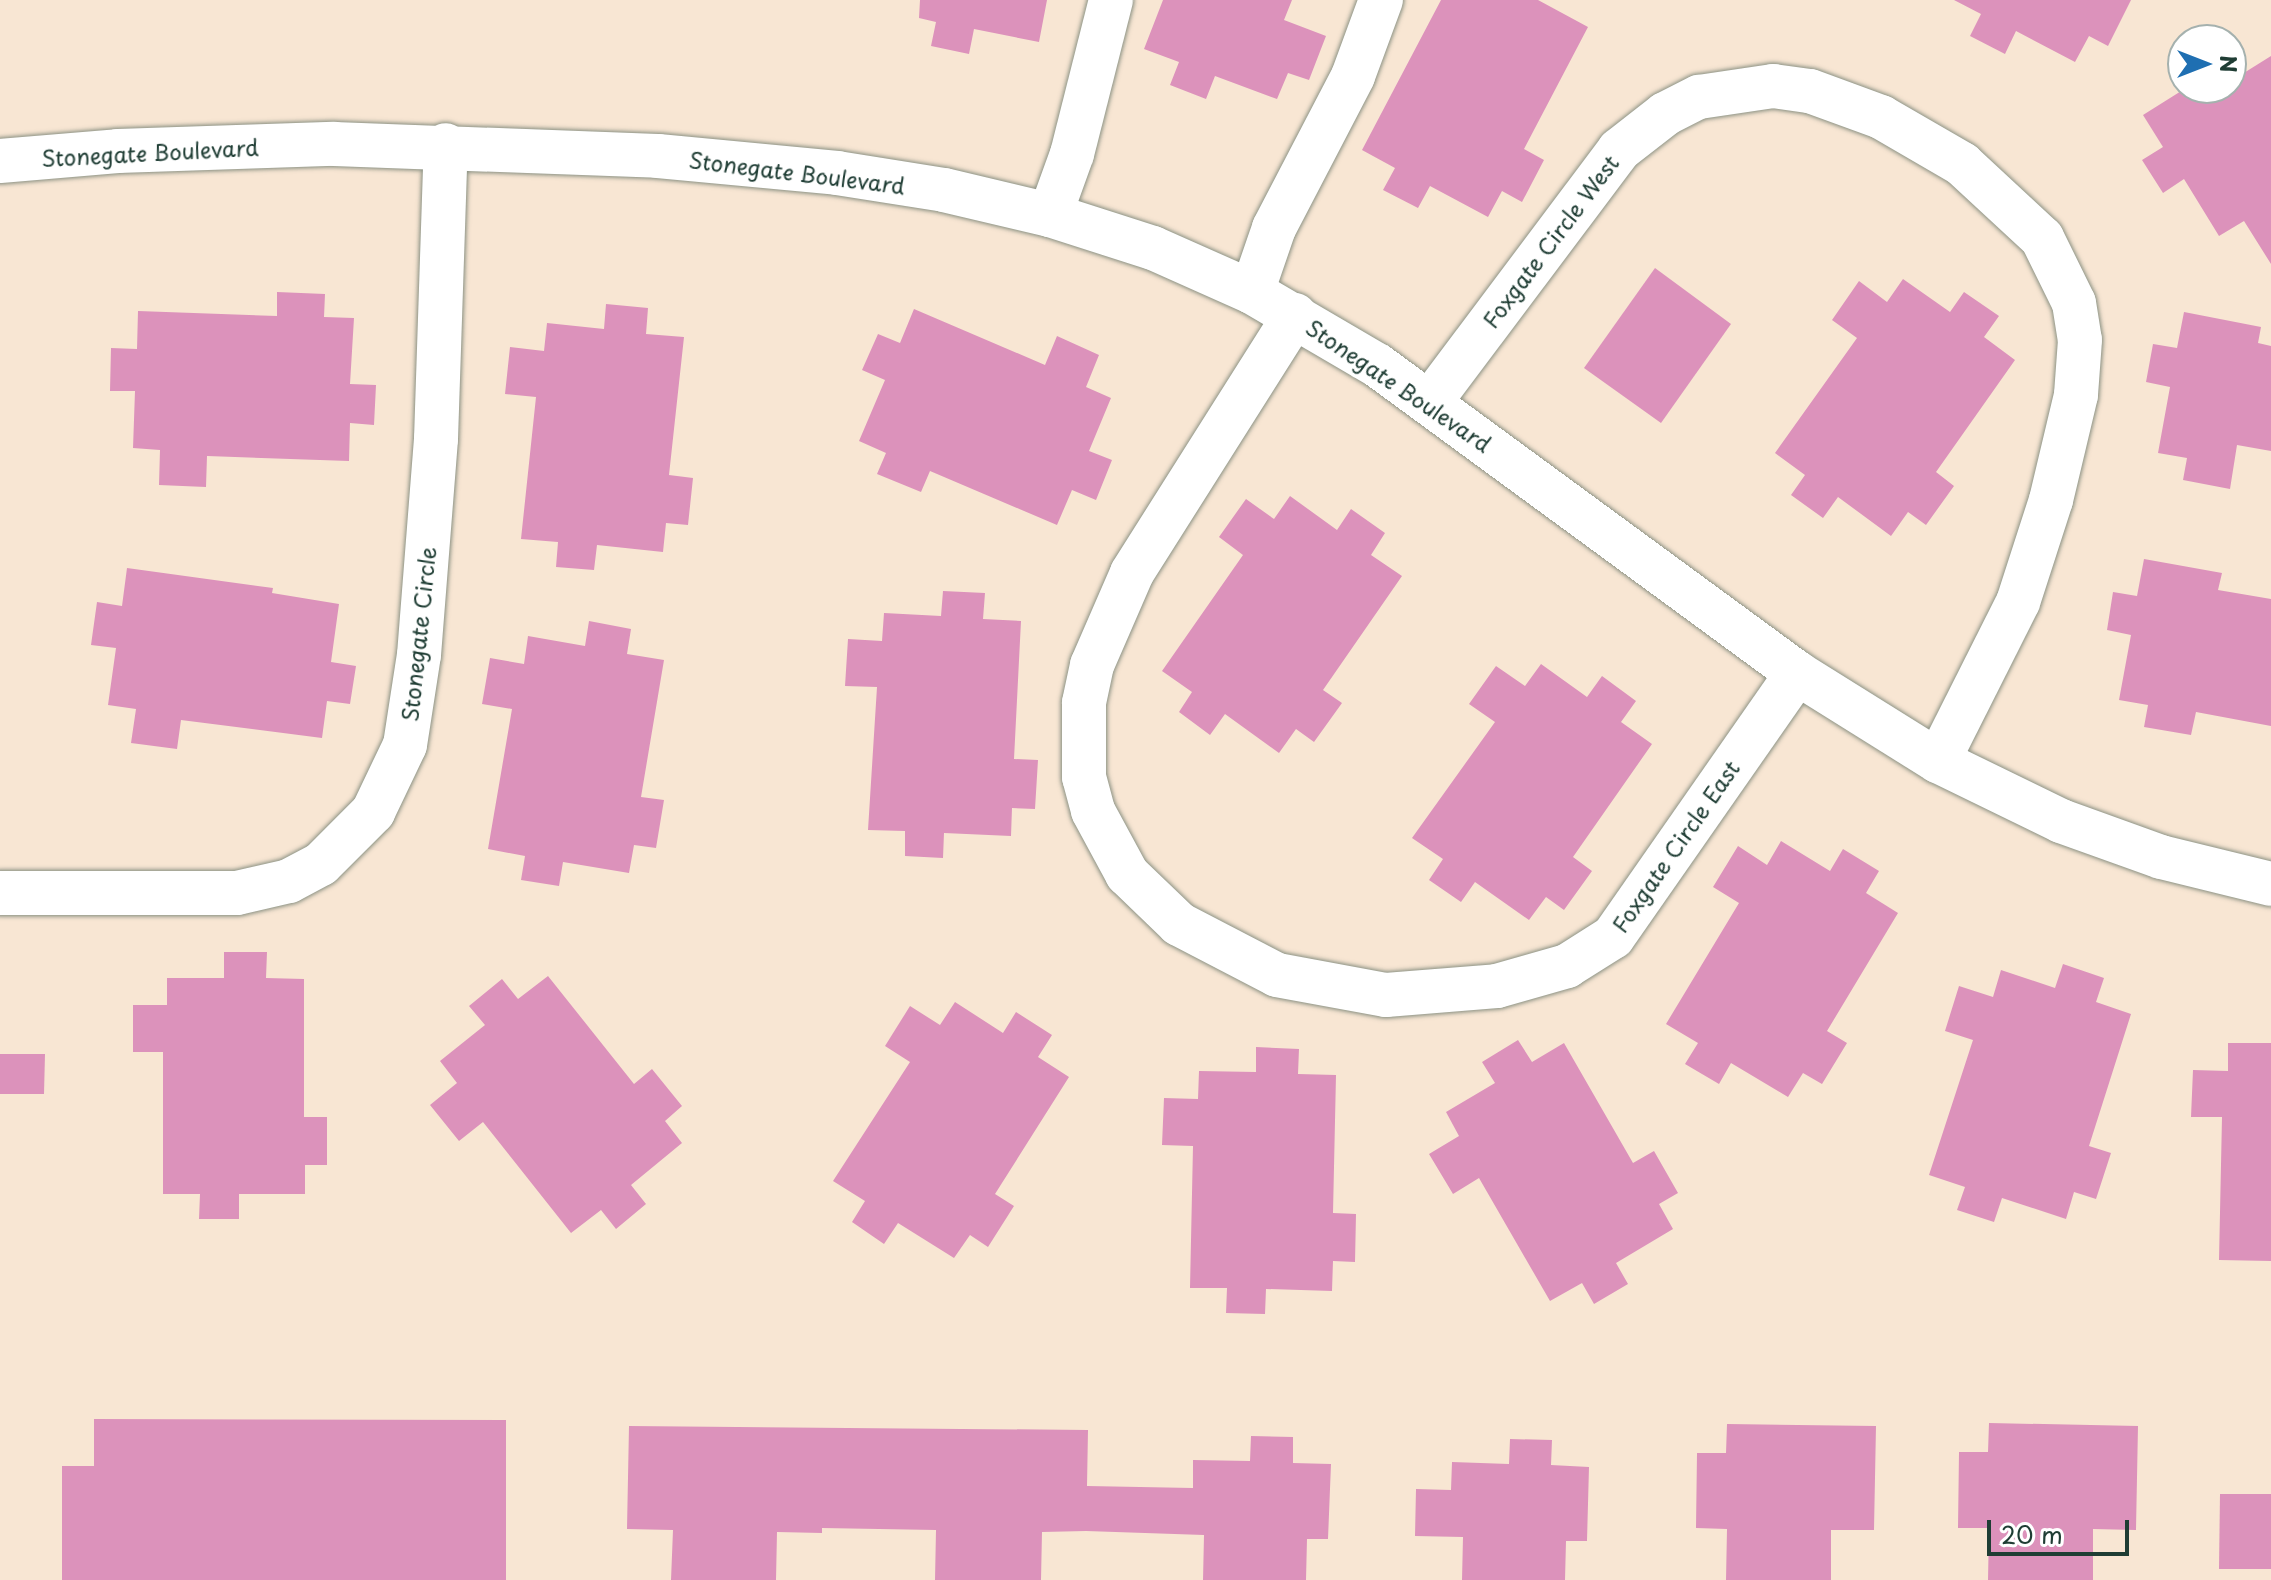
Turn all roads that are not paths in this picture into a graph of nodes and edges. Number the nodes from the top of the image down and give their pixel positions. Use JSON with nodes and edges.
{"nodes":[{"id":1,"x":1111,"y":0,"type":"edge"},
{"id":2,"x":1381,"y":0,"type":"edge"},
{"id":3,"x":446,"y":145,"type":"junction"},
{"id":4,"x":0,"y":161,"type":"edge"},
{"id":5,"x":1050,"y":215,"type":"junction"},
{"id":6,"x":1252,"y":292,"type":"junction"},
{"id":7,"x":1295,"y":315,"type":"junction"},
{"id":8,"x":1430,"y":402,"type":"junction"},
{"id":9,"x":1797,"y":673,"type":"junction"},
{"id":10,"x":1938,"y":761,"type":"junction"},
{"id":11,"x":2271,"y":884,"type":"edge"},
{"id":12,"x":0,"y":893,"type":"edge"}],
"edges":[{"from":1,"to":5,"type":"street"},
{"from":2,"to":6,"type":"street"},
{"from":3,"to":4,"type":"street","name":"Stonegate Boulevard"},
{"from":3,"to":5,"type":"street","name":"Stonegate Boulevard"},
{"from":3,"to":12,"type":"street","name":"Stonegate Circle"},
{"from":5,"to":6,"type":"street","name":"Stonegate Boulevard"},
{"from":6,"to":7,"type":"street","name":"Stonegate Boulevard"},
{"from":7,"to":8,"type":"street","name":"Stonegate Boulevard"},
{"from":7,"to":9,"type":"street","name":"Foxgate Circle East"},
{"from":8,"to":9,"type":"street","name":"Stonegate Boulevard"},
{"from":8,"to":10,"type":"street","name":"Foxgate Circle West"},
{"from":9,"to":10,"type":"street","name":"Stonegate Boulevard"},
{"from":10,"to":11,"type":"street","name":"Stonegate Boulevard"}]}
